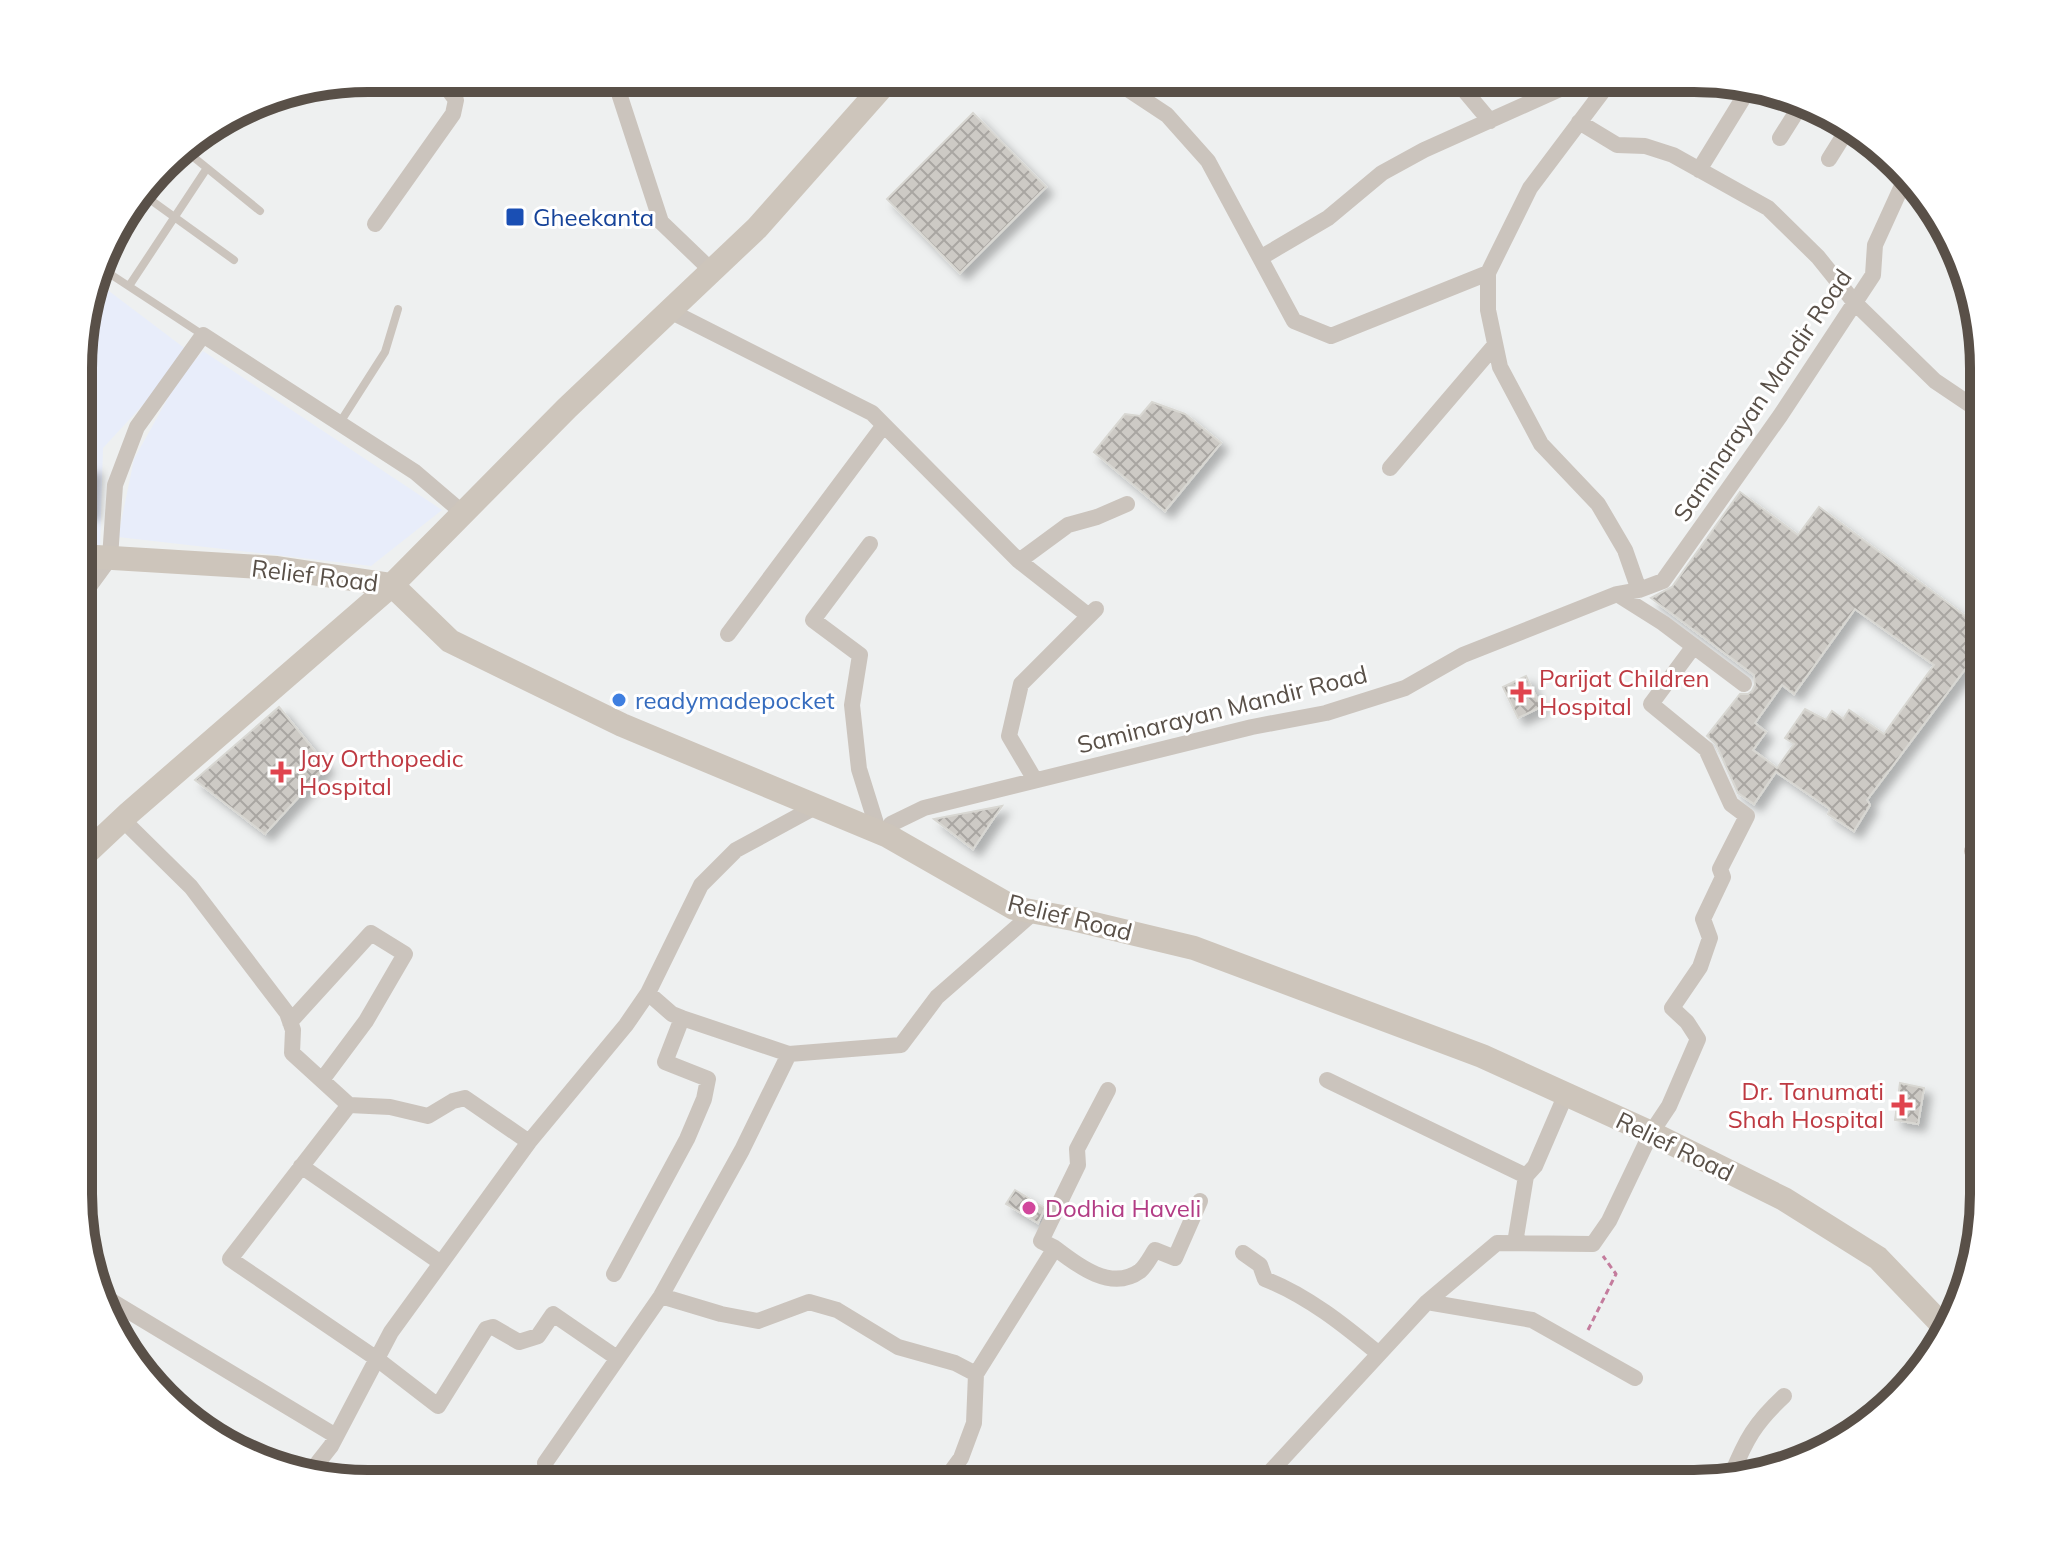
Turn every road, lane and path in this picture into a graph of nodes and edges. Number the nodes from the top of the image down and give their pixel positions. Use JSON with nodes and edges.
{"nodes":[{"id":1,"x":449,"y":92,"type":"edge"},
{"id":2,"x":619,"y":92,"type":"edge"},
{"id":3,"x":877,"y":92,"type":"edge"},
{"id":4,"x":1133,"y":93,"type":"edge"},
{"id":5,"x":1466,"y":93,"type":"edge"},
{"id":6,"x":1552,"y":93,"type":"edge"},
{"id":7,"x":1601,"y":93,"type":"edge"},
{"id":8,"x":1744,"y":97,"type":"edge"},
{"id":9,"x":1797,"y":112,"type":"edge"},
{"id":10,"x":1490,"y":121,"type":"junction"},
{"id":11,"x":1579,"y":122,"type":"junction"},
{"id":12,"x":1844,"y":136,"type":"edge"},
{"id":13,"x":1780,"y":138,"type":"dead end"},
{"id":14,"x":192,"y":156,"type":"edge"},
{"id":15,"x":1829,"y":159,"type":"dead end"},
{"id":16,"x":207,"y":168,"type":"junction"},
{"id":17,"x":1699,"y":170,"type":"junction"},
{"id":18,"x":1902,"y":186,"type":"edge"},
{"id":19,"x":150,"y":199,"type":"edge"},
{"id":20,"x":260,"y":211,"type":"dead end"},
{"id":21,"x":175,"y":217,"type":"junction"},
{"id":22,"x":375,"y":224,"type":"dead end"},
{"id":23,"x":1260,"y":258,"type":"junction"},
{"id":24,"x":234,"y":260,"type":"dead end"},
{"id":25,"x":712,"y":271,"type":"junction"},
{"id":26,"x":109,"y":273,"type":"edge"},
{"id":27,"x":1488,"y":273,"type":"junction"},
{"id":28,"x":129,"y":286,"type":"junction"},
{"id":29,"x":1855,"y":303,"type":"junction"},
{"id":30,"x":398,"y":309,"type":"dead end"},
{"id":31,"x":670,"y":311,"type":"junction"},
{"id":32,"x":203,"y":335,"type":"junction"},
{"id":33,"x":1495,"y":345,"type":"junction"},
{"id":34,"x":1970,"y":405,"type":"edge"},
{"id":35,"x":338,"y":424,"type":"junction"},
{"id":36,"x":884,"y":425,"type":"junction"},
{"id":37,"x":1390,"y":468,"type":"dead end"},
{"id":38,"x":1127,"y":504,"type":"dead end"},
{"id":39,"x":463,"y":513,"type":"junction"},
{"id":40,"x":870,"y":544,"type":"dead end"},
{"id":41,"x":92,"y":557,"type":"edge"},
{"id":42,"x":110,"y":558,"type":"junction"},
{"id":43,"x":1019,"y":561,"type":"junction"},
{"id":44,"x":92,"y":582,"type":"edge"},
{"id":45,"x":392,"y":585,"type":"junction"},
{"id":46,"x":1639,"y":590,"type":"junction"},
{"id":47,"x":1617,"y":594,"type":"junction"},
{"id":48,"x":728,"y":634,"type":"dead end"},
{"id":49,"x":1694,"y":646,"type":"junction"},
{"id":50,"x":1744,"y":684,"type":"dead end"},
{"id":51,"x":1035,"y":780,"type":"junction"},
{"id":52,"x":817,"y":806,"type":"junction"},
{"id":53,"x":122,"y":819,"type":"junction"},
{"id":54,"x":884,"y":834,"type":"junction"},
{"id":55,"x":93,"y":847,"type":"edge"},
{"id":56,"x":1034,"y":912,"type":"junction"},
{"id":57,"x":648,"y":993,"type":"junction"},
{"id":58,"x":682,"y":1018,"type":"junction"},
{"id":59,"x":290,"y":1022,"type":"junction"},
{"id":60,"x":789,"y":1054,"type":"junction"},
{"id":61,"x":322,"y":1080,"type":"junction"},
{"id":62,"x":1327,"y":1080,"type":"dead end"},
{"id":63,"x":1108,"y":1090,"type":"dead end"},
{"id":64,"x":1566,"y":1094,"type":"junction"},
{"id":65,"x":349,"y":1105,"type":"junction"},
{"id":66,"x":1651,"y":1133,"type":"junction"},
{"id":67,"x":529,"y":1142,"type":"junction"},
{"id":68,"x":301,"y":1166,"type":"junction"},
{"id":69,"x":1526,"y":1176,"type":"junction"},
{"id":70,"x":1200,"y":1201,"type":"dead end"},
{"id":71,"x":1515,"y":1243,"type":"junction"},
{"id":72,"x":1593,"y":1244,"type":"junction"},
{"id":73,"x":1055,"y":1248,"type":"junction"},
{"id":74,"x":1243,"y":1253,"type":"dead end"},
{"id":75,"x":441,"y":1263,"type":"junction"},
{"id":76,"x":614,"y":1274,"type":"dead end"},
{"id":77,"x":661,"y":1296,"type":"junction"},
{"id":78,"x":1427,"y":1302,"type":"junction"},
{"id":79,"x":115,"y":1303,"type":"edge"},
{"id":80,"x":1939,"y":1322,"type":"edge"},
{"id":81,"x":1579,"y":1347,"type":"junction"},
{"id":82,"x":1379,"y":1354,"type":"junction"},
{"id":83,"x":617,"y":1358,"type":"junction"},
{"id":84,"x":377,"y":1359,"type":"junction"},
{"id":85,"x":976,"y":1374,"type":"junction"},
{"id":86,"x":1635,"y":1378,"type":"dead end"},
{"id":87,"x":1784,"y":1396,"type":"dead end"},
{"id":88,"x":336,"y":1436,"type":"junction"},
{"id":89,"x":545,"y":1463,"type":"dead end"},
{"id":90,"x":315,"y":1465,"type":"edge"},
{"id":91,"x":1735,"y":1466,"type":"edge"},
{"id":92,"x":953,"y":1469,"type":"edge"},
{"id":93,"x":1272,"y":1470,"type":"edge"}],
"edges":[{"from":1,"to":22,"type":"street"},
{"from":2,"to":25,"type":"street"},
{"from":3,"to":25,"type":"main road"},
{"from":4,"to":23,"type":"street"},
{"from":5,"to":10,"type":"street"},
{"from":6,"to":10,"type":"street"},
{"from":7,"to":11,"type":"street"},
{"from":8,"to":17,"type":"street"},
{"from":9,"to":13,"type":"street"},
{"from":10,"to":23,"type":"street"},
{"from":11,"to":17,"type":"street"},
{"from":11,"to":27,"type":"street"},
{"from":12,"to":15,"type":"street"},
{"from":14,"to":16,"type":"lane"},
{"from":16,"to":20,"type":"lane"},
{"from":16,"to":21,"type":"lane"},
{"from":17,"to":29,"type":"street"},
{"from":18,"to":29,"type":"street","name":"Saminarayan Mandir Road"},
{"from":19,"to":21,"type":"lane"},
{"from":21,"to":24,"type":"lane"},
{"from":21,"to":28,"type":"lane"},
{"from":23,"to":27,"type":"street"},
{"from":25,"to":31,"type":"main road"},
{"from":26,"to":28,"type":"lane"},
{"from":27,"to":33,"type":"street"},
{"from":28,"to":32,"type":"lane"},
{"from":29,"to":34,"type":"street"},
{"from":29,"to":46,"type":"street","name":"Saminarayan Mandir Road"},
{"from":30,"to":35,"type":"lane"},
{"from":31,"to":36,"type":"street"},
{"from":31,"to":39,"type":"main road"},
{"from":32,"to":35,"type":"street"},
{"from":32,"to":42,"type":"street"},
{"from":33,"to":37,"type":"street"},
{"from":33,"to":46,"type":"street"},
{"from":35,"to":39,"type":"street"},
{"from":36,"to":43,"type":"street"},
{"from":36,"to":48,"type":"street"},
{"from":38,"to":43,"type":"street"},
{"from":39,"to":45,"type":"main road"},
{"from":40,"to":54,"type":"street"},
{"from":41,"to":42,"type":"main road","name":"Relief Road"},
{"from":42,"to":44,"type":"street"},
{"from":42,"to":45,"type":"main road","name":"Relief Road"},
{"from":43,"to":51,"type":"street"},
{"from":45,"to":52,"type":"main road","name":"Relief Road"},
{"from":45,"to":53,"type":"main road"},
{"from":46,"to":47,"type":"street","name":"Saminarayan Mandir Road"},
{"from":47,"to":49,"type":"street"},
{"from":47,"to":51,"type":"street","name":"Saminarayan Mandir Road"},
{"from":49,"to":50,"type":"street"},
{"from":49,"to":66,"type":"street"},
{"from":51,"to":54,"type":"street","name":"Saminarayan Mandir Road"},
{"from":52,"to":54,"type":"main road","name":"Relief Road"},
{"from":52,"to":57,"type":"street"},
{"from":53,"to":55,"type":"main road"},
{"from":53,"to":59,"type":"street"},
{"from":54,"to":56,"type":"main road","name":"Relief Road"},
{"from":56,"to":60,"type":"street"},
{"from":56,"to":64,"type":"main road","name":"Relief Road"},
{"from":57,"to":58,"type":"street"},
{"from":57,"to":67,"type":"street"},
{"from":58,"to":60,"type":"street"},
{"from":58,"to":76,"type":"street"},
{"from":59,"to":61,"type":"street"},
{"from":59,"to":61,"type":"street"},
{"from":60,"to":77,"type":"street"},
{"from":61,"to":65,"type":"street"},
{"from":62,"to":69,"type":"street"},
{"from":63,"to":73,"type":"street"},
{"from":64,"to":66,"type":"main road","name":"Relief Road"},
{"from":64,"to":69,"type":"street"},
{"from":65,"to":67,"type":"street"},
{"from":65,"to":68,"type":"street"},
{"from":66,"to":72,"type":"street"},
{"from":66,"to":80,"type":"main road","name":"Relief Road"},
{"from":67,"to":75,"type":"street"},
{"from":68,"to":75,"type":"street"},
{"from":68,"to":84,"type":"street"},
{"from":69,"to":71,"type":"street"},
{"from":70,"to":73,"type":"street"},
{"from":71,"to":72,"type":"street"},
{"from":71,"to":78,"type":"street"},
{"from":72,"to":81,"type":"path"},
{"from":73,"to":85,"type":"street"},
{"from":74,"to":82,"type":"street"},
{"from":75,"to":84,"type":"street"},
{"from":77,"to":83,"type":"street"},
{"from":77,"to":85,"type":"street"},
{"from":78,"to":81,"type":"street"},
{"from":78,"to":82,"type":"street"},
{"from":79,"to":88,"type":"street"},
{"from":81,"to":86,"type":"street"},
{"from":82,"to":93,"type":"street"},
{"from":83,"to":84,"type":"street"},
{"from":83,"to":89,"type":"street"},
{"from":84,"to":88,"type":"street"},
{"from":85,"to":92,"type":"street"},
{"from":87,"to":91,"type":"street"},
{"from":88,"to":90,"type":"street"}]}
